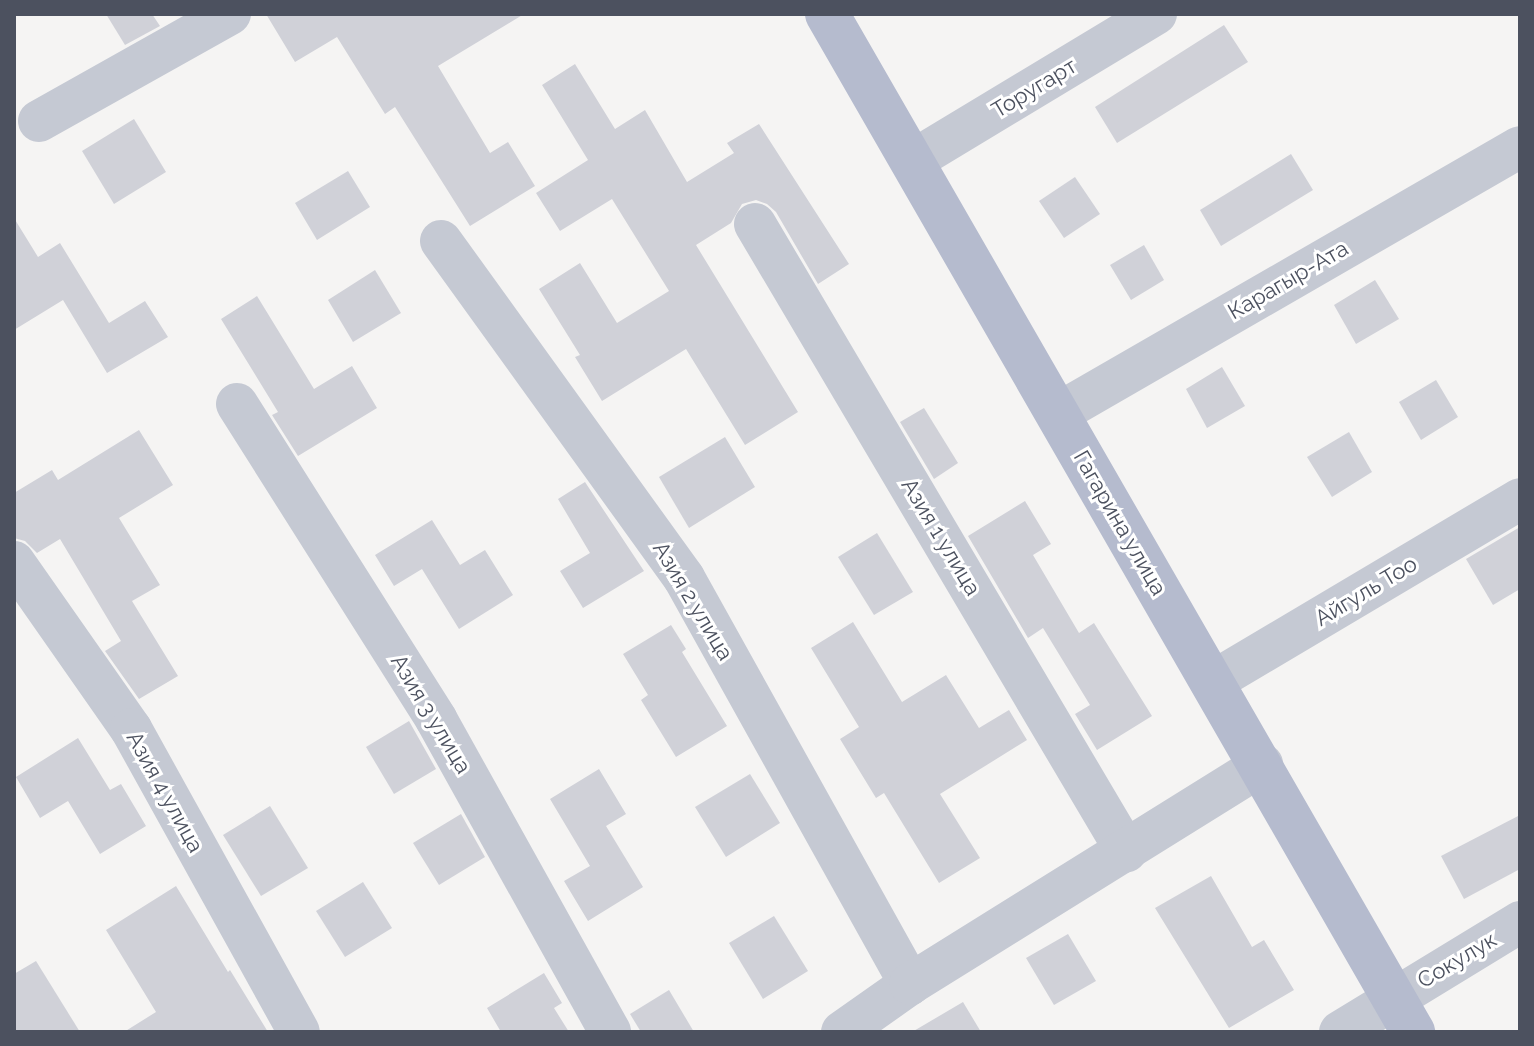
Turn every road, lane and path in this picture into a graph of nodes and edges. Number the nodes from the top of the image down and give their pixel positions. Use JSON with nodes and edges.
{"nodes":[{"id":1,"x":230,"y":14,"type":"edge"},
{"id":2,"x":827,"y":14,"type":"edge"},
{"id":3,"x":1156,"y":14,"type":"edge"},
{"id":4,"x":39,"y":121,"type":"dead end"},
{"id":5,"x":1520,"y":147,"type":"edge"},
{"id":6,"x":912,"y":161,"type":"junction"},
{"id":7,"x":755,"y":224,"type":"dead end"},
{"id":8,"x":441,"y":241,"type":"dead end"},
{"id":9,"x":237,"y":404,"type":"dead end"},
{"id":10,"x":1057,"y":414,"type":"junction"},
{"id":11,"x":1520,"y":499,"type":"edge"},
{"id":12,"x":14,"y":562,"type":"edge"},
{"id":13,"x":1212,"y":682,"type":"junction"},
{"id":14,"x":1262,"y":765,"type":"junction"},
{"id":15,"x":1126,"y":851,"type":"junction"},
{"id":16,"x":1520,"y":922,"type":"edge"},
{"id":17,"x":910,"y":984,"type":"junction"},
{"id":18,"x":1403,"y":1015,"type":"edge"},
{"id":19,"x":299,"y":1032,"type":"edge"},
{"id":20,"x":610,"y":1032,"type":"edge"},
{"id":21,"x":842,"y":1032,"type":"edge"},
{"id":22,"x":1340,"y":1032,"type":"edge"}],
"edges":[{"from":1,"to":4,"type":"street"},
{"from":2,"to":6,"type":"main road","name":"Гагарина улица"},
{"from":3,"to":6,"type":"street","name":"Торугарт"},
{"from":5,"to":10,"type":"street","name":"Карагыр-Ата"},
{"from":6,"to":10,"type":"main road","name":"Гагарина улица"},
{"from":7,"to":15,"type":"street","name":"Азия 1 улица"},
{"from":8,"to":17,"type":"street","name":"Азия 2 улица"},
{"from":9,"to":20,"type":"street","name":"Азия 3 улица"},
{"from":10,"to":13,"type":"main road","name":"Гагарина улица"},
{"from":11,"to":13,"type":"street","name":"Айгуль Тоо"},
{"from":12,"to":19,"type":"street","name":"Азия 4 улица"},
{"from":13,"to":14,"type":"main road","name":"Гагарина улица"},
{"from":14,"to":15,"type":"street"},
{"from":14,"to":18,"type":"main road","name":"Гагарина улица"},
{"from":15,"to":17,"type":"street"},
{"from":16,"to":18,"type":"street","name":"Сокулук"},
{"from":17,"to":21,"type":"street"},
{"from":18,"to":22,"type":"street","name":"Сокулук"}]}
